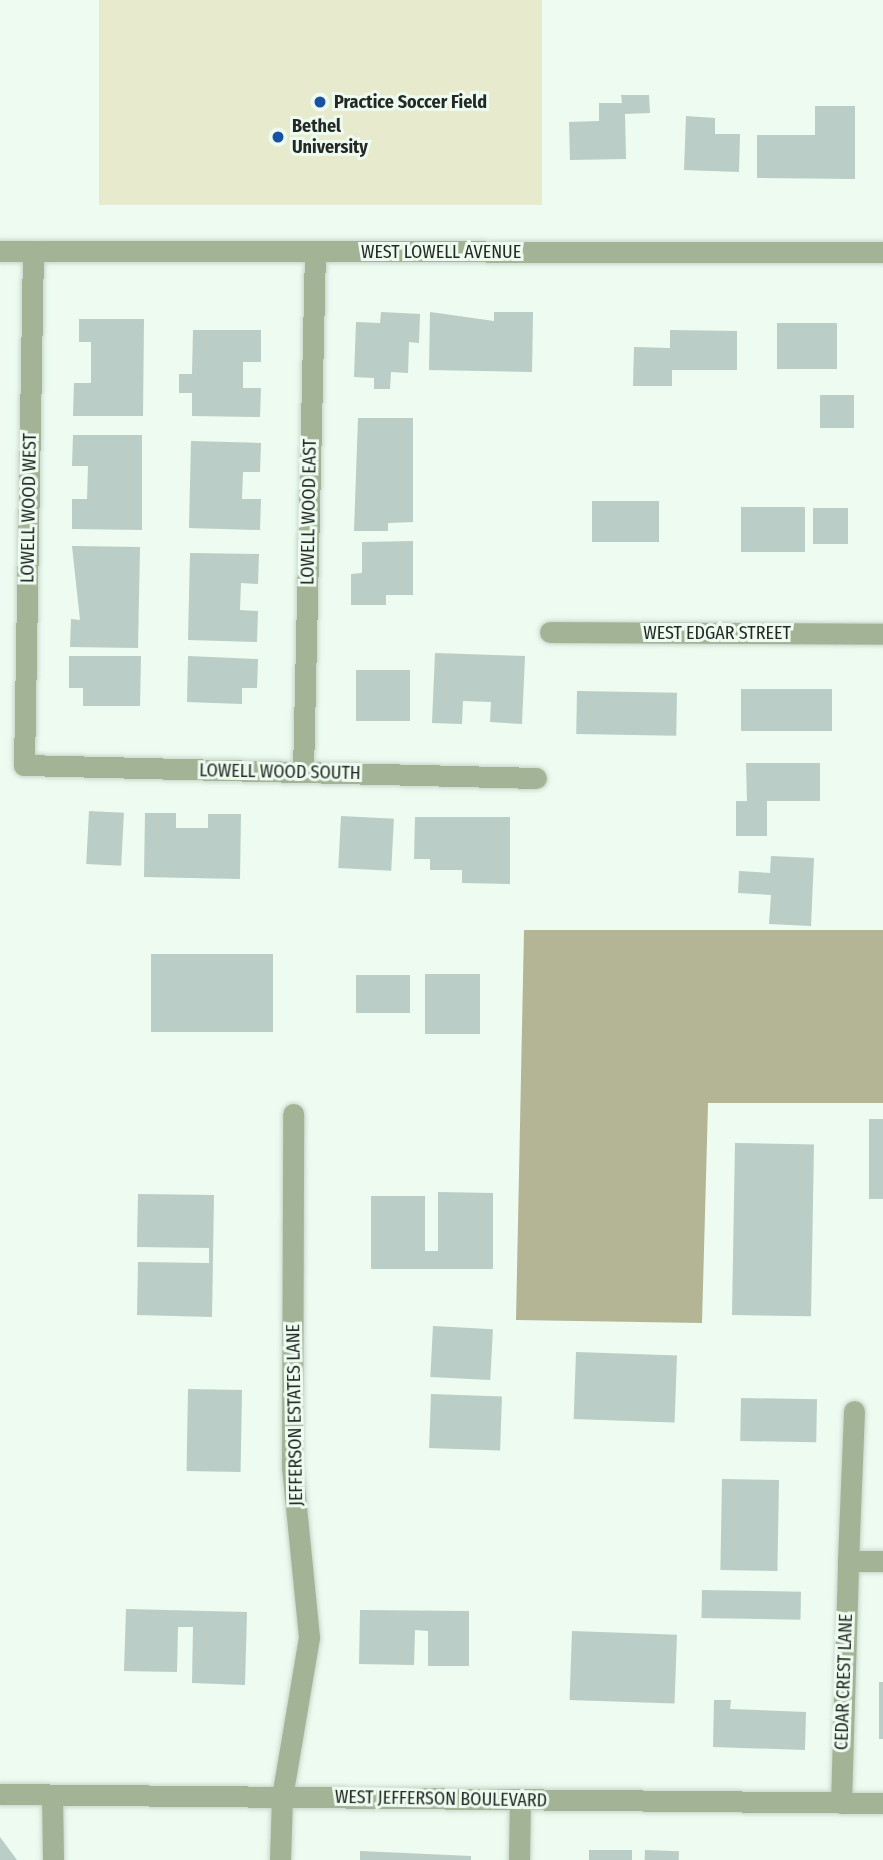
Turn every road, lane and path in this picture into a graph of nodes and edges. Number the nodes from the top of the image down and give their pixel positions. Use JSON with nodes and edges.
{"nodes":[{"id":1,"x":0,"y":251,"type":"edge"},
{"id":2,"x":33,"y":251,"type":"junction"},
{"id":3,"x":315,"y":252,"type":"junction"},
{"id":4,"x":883,"y":252,"type":"edge"},
{"id":5,"x":550,"y":632,"type":"dead end"},
{"id":6,"x":883,"y":634,"type":"edge"},
{"id":7,"x":24,"y":765,"type":"joint"},
{"id":8,"x":303,"y":772,"type":"junction"},
{"id":9,"x":536,"y":778,"type":"dead end"},
{"id":10,"x":293,"y":1114,"type":"dead end"},
{"id":11,"x":854,"y":1410,"type":"dead end"},
{"id":12,"x":848,"y":1561,"type":"junction"},
{"id":13,"x":883,"y":1561,"type":"edge"},
{"id":14,"x":0,"y":1794,"type":"edge"},
{"id":15,"x":52,"y":1795,"type":"junction"},
{"id":16,"x":282,"y":1797,"type":"junction"},
{"id":17,"x":520,"y":1799,"type":"junction"},
{"id":18,"x":841,"y":1803,"type":"junction"},
{"id":19,"x":883,"y":1803,"type":"edge"},
{"id":20,"x":53,"y":1860,"type":"edge"},
{"id":21,"x":280,"y":1860,"type":"edge"},
{"id":22,"x":519,"y":1860,"type":"edge"}],
"edges":[{"from":1,"to":2,"type":"street","name":"WEST LOWELL AVENUE"},
{"from":2,"to":3,"type":"street","name":"WEST LOWELL AVENUE"},
{"from":2,"to":7,"type":"street","name":"LOWELL WOOD WEST"},
{"from":3,"to":4,"type":"street","name":"WEST LOWELL AVENUE"},
{"from":3,"to":8,"type":"street","name":"LOWELL WOOD EAST"},
{"from":5,"to":6,"type":"street","name":"WEST EDGAR STREET"},
{"from":7,"to":8,"type":"street","name":"LOWELL WOOD SOUTH"},
{"from":8,"to":9,"type":"street","name":"LOWELL WOOD SOUTH"},
{"from":10,"to":16,"type":"street","name":"JEFFERSON ESTATES LANE"},
{"from":11,"to":12,"type":"street","name":"CEDAR CREST LANE"},
{"from":12,"to":13,"type":"street"},
{"from":12,"to":18,"type":"street","name":"CEDAR CREST LANE"},
{"from":14,"to":15,"type":"street","name":"WEST JEFFERSON BOULEVARD"},
{"from":15,"to":16,"type":"street","name":"WEST JEFFERSON BOULEVARD"},
{"from":15,"to":20,"type":"street"},
{"from":16,"to":17,"type":"street","name":"WEST JEFFERSON BOULEVARD"},
{"from":16,"to":21,"type":"street","name":"JEFFERSON ESTATES LANE"},
{"from":17,"to":18,"type":"street","name":"WEST JEFFERSON BOULEVARD"},
{"from":17,"to":22,"type":"street"},
{"from":18,"to":19,"type":"street","name":"WEST JEFFERSON BOULEVARD"}]}
